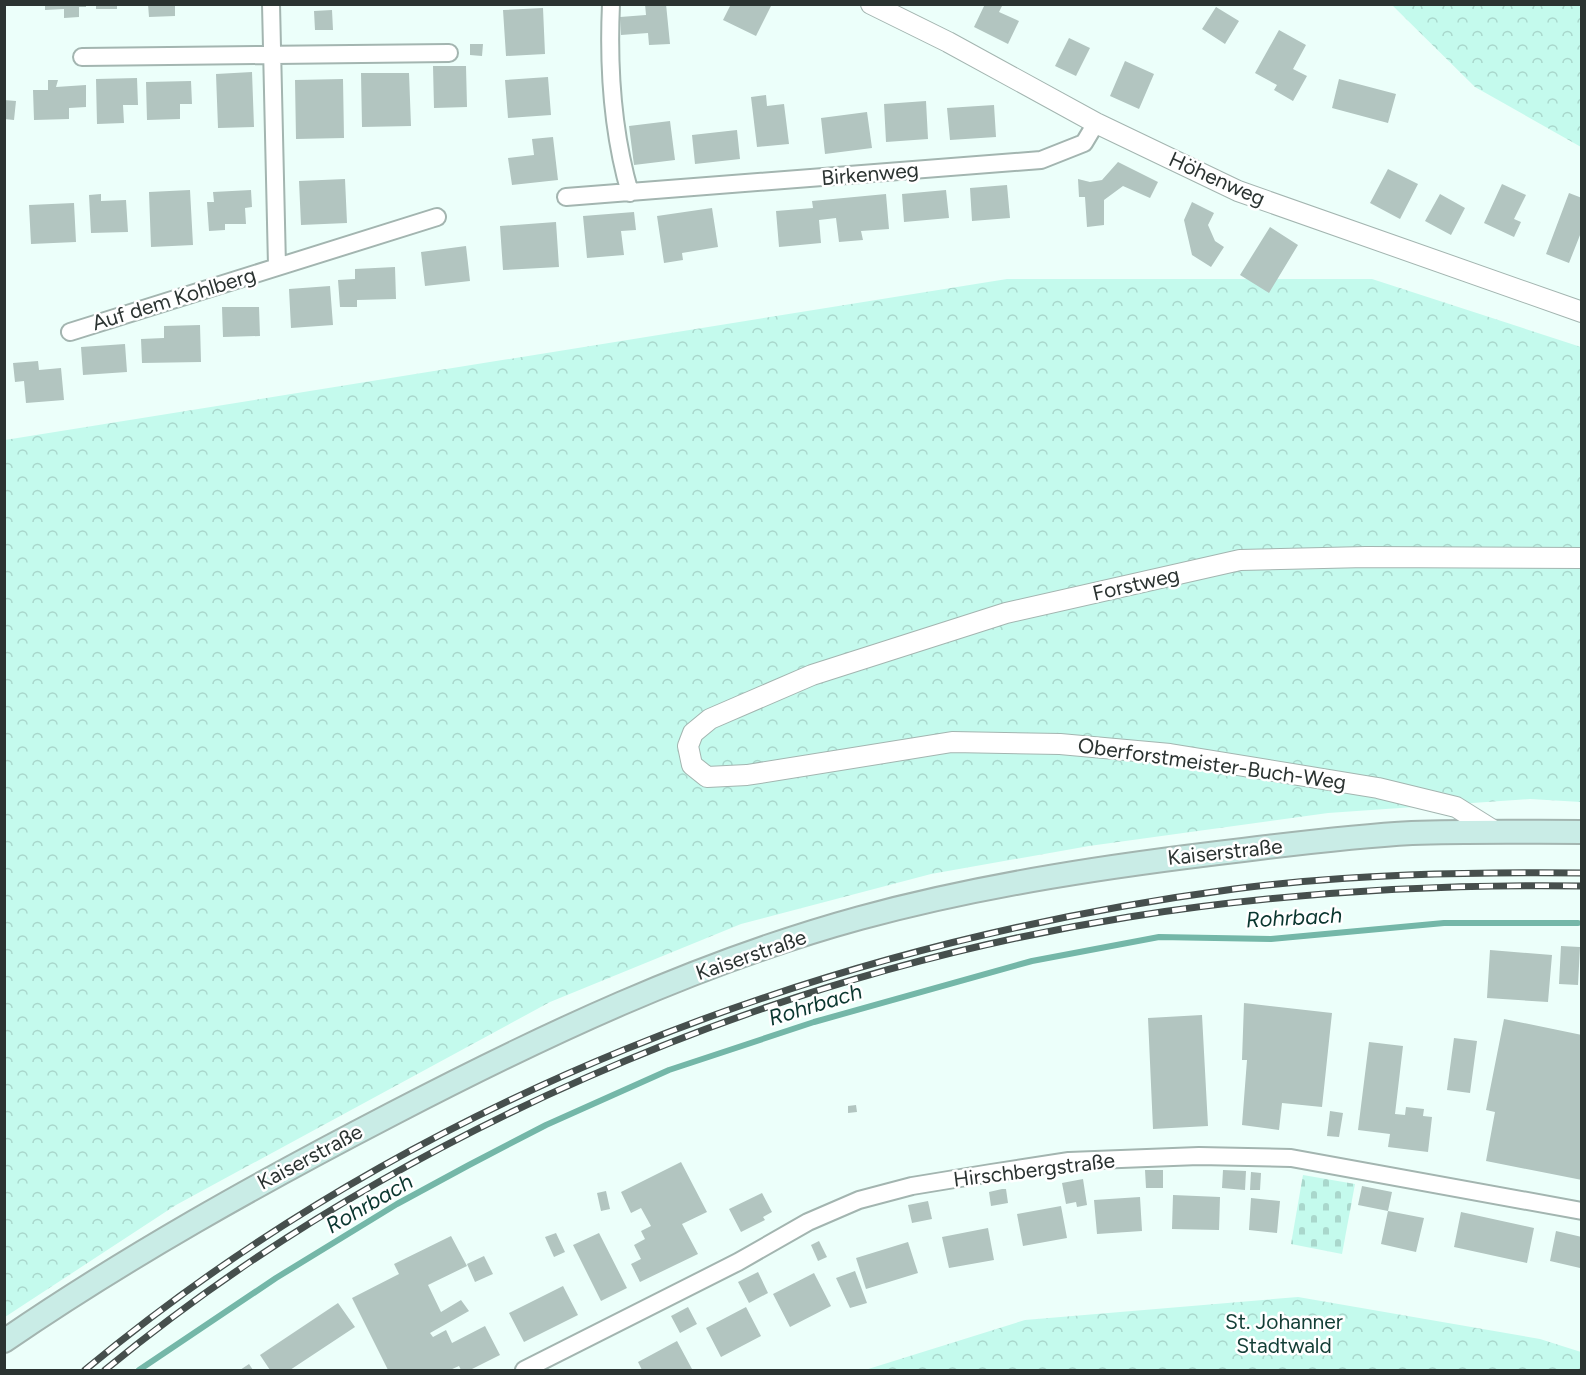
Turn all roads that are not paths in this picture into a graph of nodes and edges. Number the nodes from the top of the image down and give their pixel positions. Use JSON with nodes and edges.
{"nodes":[{"id":1,"x":271,"y":4,"type":"edge"},
{"id":2,"x":611,"y":4,"type":"edge"},
{"id":3,"x":871,"y":4,"type":"edge"},
{"id":4,"x":449,"y":53,"type":"dead end"},
{"id":5,"x":273,"y":55,"type":"junction"},
{"id":6,"x":82,"y":57,"type":"dead end"},
{"id":7,"x":1096,"y":123,"type":"junction"},
{"id":8,"x":630,"y":193,"type":"junction"},
{"id":9,"x":566,"y":196,"type":"dead end"},
{"id":10,"x":437,"y":217,"type":"dead end"},
{"id":11,"x":278,"y":266,"type":"junction"},
{"id":12,"x":1581,"y":312,"type":"edge"},
{"id":13,"x":70,"y":332,"type":"dead end"},
{"id":14,"x":1581,"y":558,"type":"edge"},
{"id":15,"x":710,"y":719,"type":"joint"},
{"id":16,"x":1496,"y":832,"type":"junction"},
{"id":17,"x":1581,"y":832,"type":"edge"},
{"id":18,"x":1581,"y":1211,"type":"edge"},
{"id":19,"x":4,"y":1341,"type":"edge"},
{"id":20,"x":524,"y":1371,"type":"edge"}],
"edges":[{"from":1,"to":5,"type":"street","name":"Auf dem Kohlberg"},
{"from":2,"to":8,"type":"street"},
{"from":3,"to":7,"type":"street","name":"Höhenweg"},
{"from":4,"to":5,"type":"street"},
{"from":5,"to":6,"type":"street"},
{"from":5,"to":11,"type":"street","name":"Auf dem Kohlberg"},
{"from":7,"to":8,"type":"street","name":"Birkenweg"},
{"from":7,"to":12,"type":"street","name":"Höhenweg"},
{"from":8,"to":9,"type":"street","name":"Birkenweg"},
{"from":10,"to":11,"type":"street","name":"Auf dem Kohlberg"},
{"from":11,"to":13,"type":"street","name":"Auf dem Kohlberg"},
{"from":14,"to":15,"type":"street","name":"Forstweg"},
{"from":15,"to":16,"type":"street","name":"Oberforstmeister-Buch-Weg"},
{"from":16,"to":17,"type":"main road","name":"Kaiserstraße"},
{"from":16,"to":19,"type":"main road","name":"Kaiserstraße"},
{"from":18,"to":20,"type":"street","name":"Hirschbergstraße"}]}
